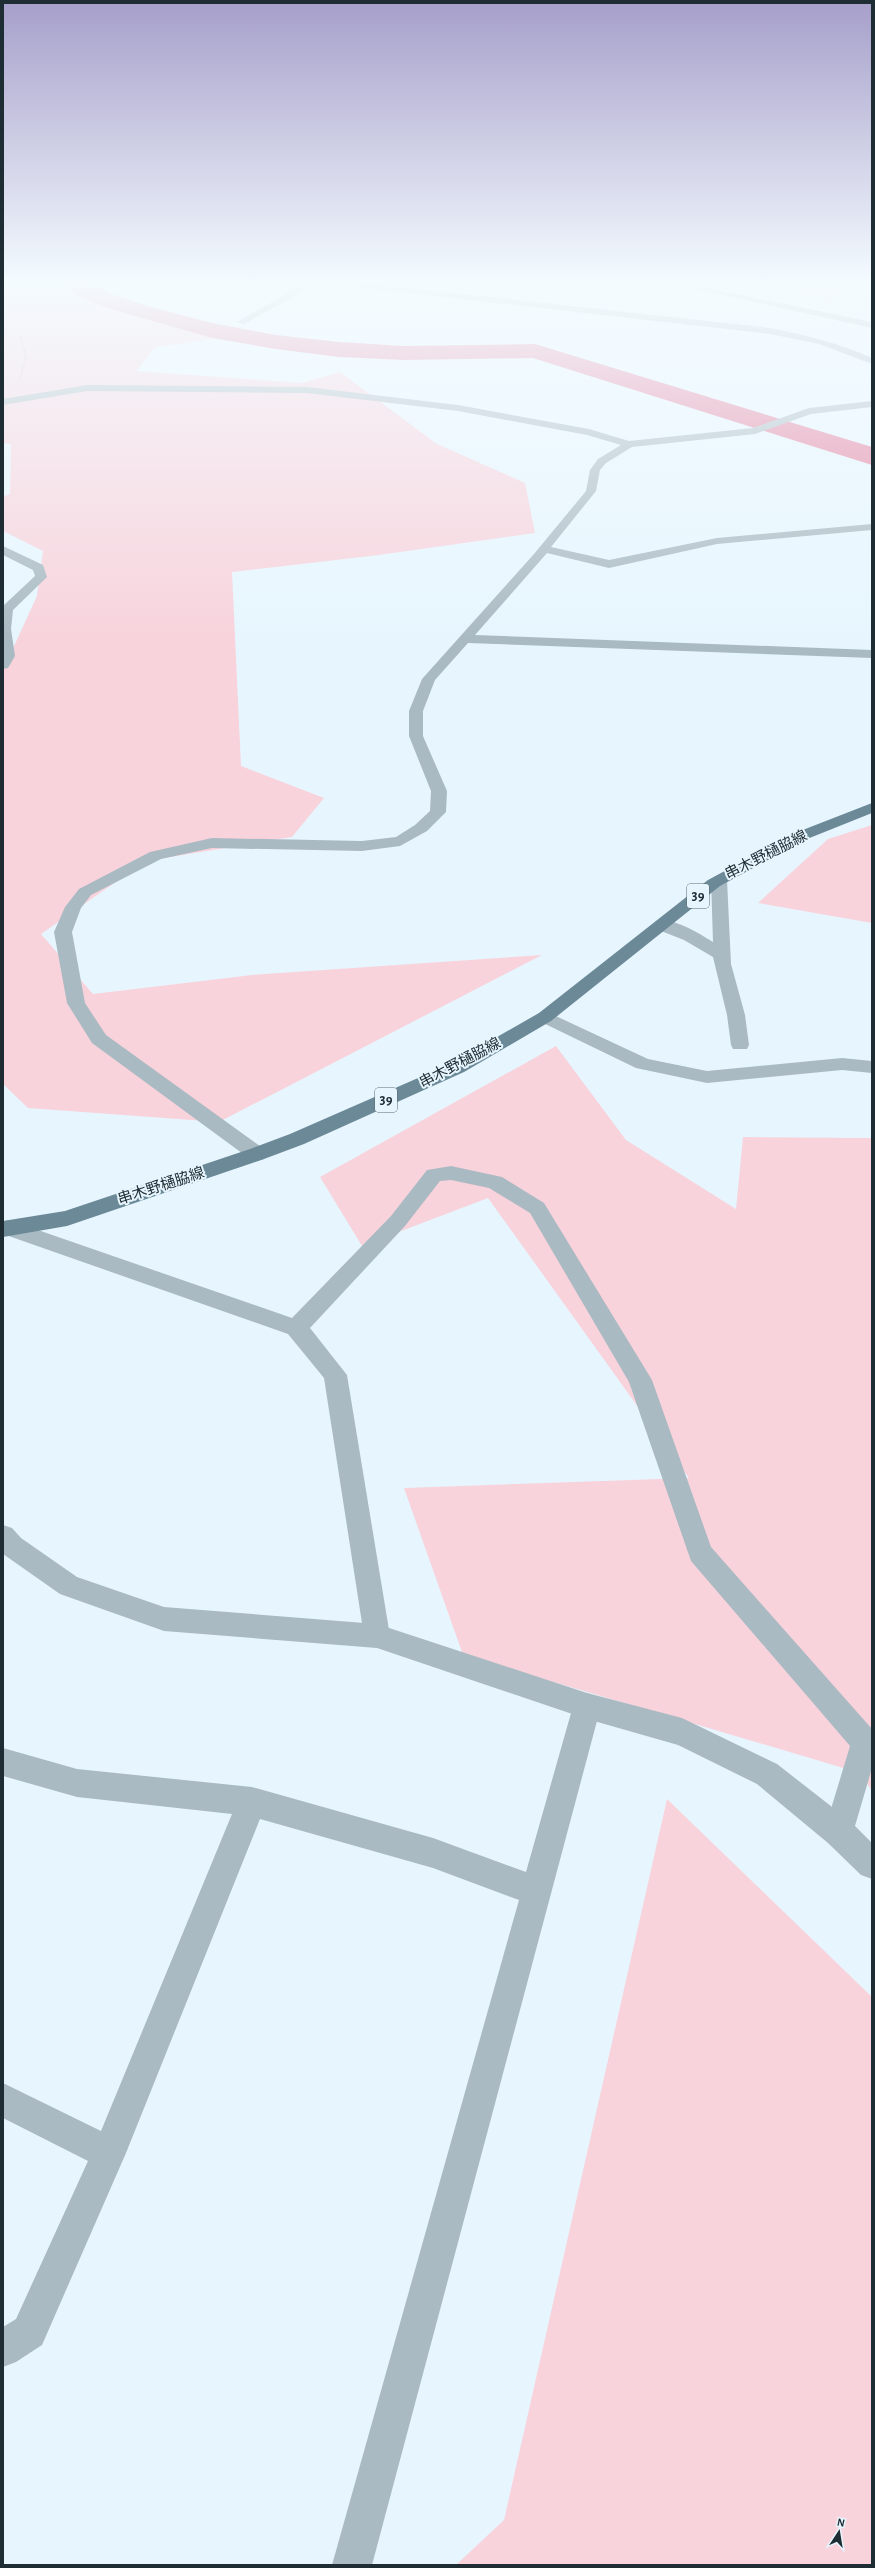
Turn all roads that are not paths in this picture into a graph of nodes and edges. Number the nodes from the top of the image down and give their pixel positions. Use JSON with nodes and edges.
{"nodes":[{"id":1,"x":15,"y":400,"type":"edge"},
{"id":2,"x":390,"y":400,"type":"edge"},
{"id":3,"x":3,"y":402,"type":"edge"},
{"id":4,"x":872,"y":404,"type":"edge"},
{"id":5,"x":629,"y":444,"type":"junction"},
{"id":6,"x":872,"y":527,"type":"edge"},
{"id":7,"x":3,"y":548,"type":"edge"},
{"id":8,"x":544,"y":549,"type":"junction"},
{"id":9,"x":467,"y":639,"type":"junction"},
{"id":10,"x":872,"y":654,"type":"edge"},
{"id":11,"x":3,"y":665,"type":"edge"},
{"id":12,"x":872,"y":808,"type":"edge"},
{"id":13,"x":719,"y":880,"type":"junction"},
{"id":14,"x":662,"y":925,"type":"junction"},
{"id":15,"x":722,"y":955,"type":"junction"},
{"id":16,"x":545,"y":1017,"type":"junction"},
{"id":17,"x":740,"y":1045,"type":"dead end"},
{"id":18,"x":872,"y":1067,"type":"edge"},
{"id":19,"x":257,"y":1154,"type":"junction"},
{"id":20,"x":6,"y":1228,"type":"edge"},
{"id":21,"x":296,"y":1328,"type":"junction"},
{"id":22,"x":3,"y":1536,"type":"edge"},
{"id":23,"x":377,"y":1636,"type":"junction"},
{"id":24,"x":587,"y":1706,"type":"junction"},
{"id":25,"x":3,"y":1762,"type":"edge"},
{"id":26,"x":252,"y":1802,"type":"junction"},
{"id":27,"x":839,"y":1832,"type":"junction"},
{"id":28,"x":872,"y":1864,"type":"edge"},
{"id":29,"x":536,"y":1891,"type":"junction"},
{"id":30,"x":3,"y":2100,"type":"edge"},
{"id":31,"x":109,"y":2153,"type":"junction"},
{"id":32,"x":3,"y":2349,"type":"edge"},
{"id":33,"x":352,"y":2565,"type":"edge"}],
"edges":[{"from":1,"to":3,"type":"street"},
{"from":2,"to":5,"type":"street"},
{"from":4,"to":5,"type":"street"},
{"from":5,"to":8,"type":"street"},
{"from":6,"to":8,"type":"street"},
{"from":7,"to":11,"type":"street"},
{"from":8,"to":9,"type":"street"},
{"from":9,"to":10,"type":"street"},
{"from":9,"to":19,"type":"street"},
{"from":12,"to":13,"type":"main road","name":"串木野樋脇線","number":"39"},
{"from":13,"to":14,"type":"main road","name":"串木野樋脇線","number":"39"},
{"from":13,"to":15,"type":"street"},
{"from":14,"to":15,"type":"street"},
{"from":14,"to":16,"type":"main road","name":"串木野樋脇線","number":"39"},
{"from":15,"to":17,"type":"street"},
{"from":16,"to":18,"type":"street"},
{"from":16,"to":19,"type":"main road","name":"串木野樋脇線","number":"39"},
{"from":19,"to":20,"type":"main road","name":"串木野樋脇線","number":"39"},
{"from":20,"to":21,"type":"street"},
{"from":21,"to":23,"type":"street"},
{"from":21,"to":27,"type":"street"},
{"from":22,"to":23,"type":"street"},
{"from":23,"to":24,"type":"street"},
{"from":24,"to":27,"type":"street"},
{"from":24,"to":29,"type":"street"},
{"from":25,"to":26,"type":"street"},
{"from":26,"to":29,"type":"street"},
{"from":26,"to":31,"type":"street"},
{"from":27,"to":28,"type":"street"},
{"from":29,"to":33,"type":"street"},
{"from":30,"to":31,"type":"street"},
{"from":31,"to":32,"type":"street"}]}
